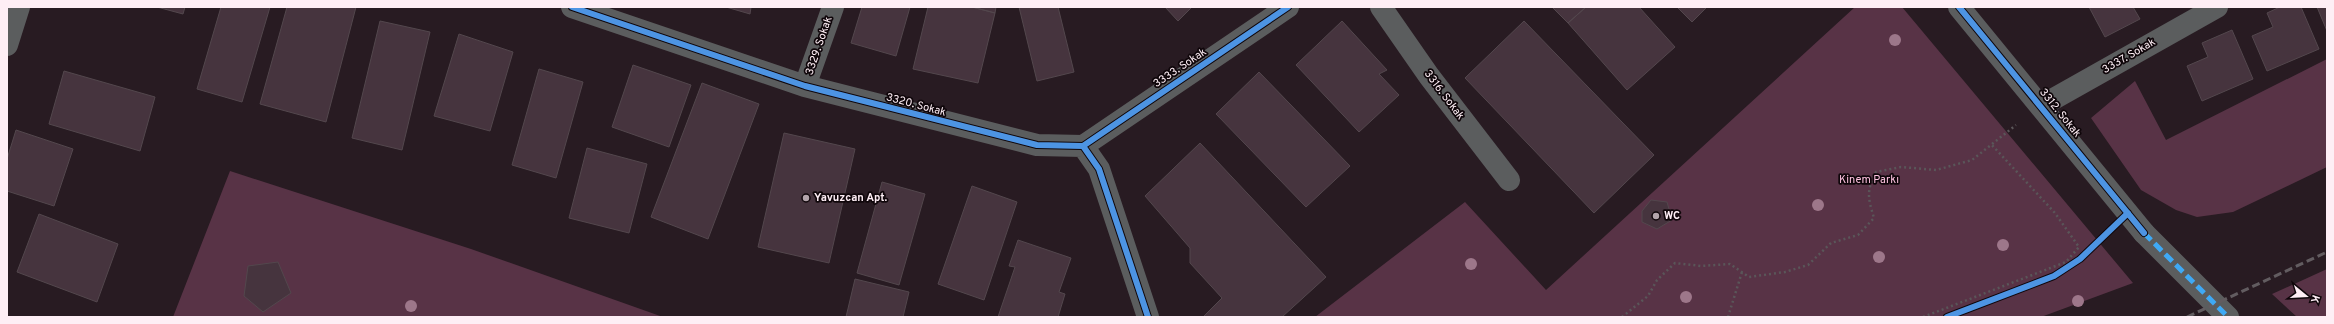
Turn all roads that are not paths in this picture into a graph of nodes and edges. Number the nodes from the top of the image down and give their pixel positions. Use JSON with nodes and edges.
{"nodes":[{"id":1,"x":19,"y":7,"type":"edge"},
{"id":2,"x":572,"y":7,"type":"edge"},
{"id":3,"x":833,"y":7,"type":"edge"},
{"id":4,"x":1288,"y":7,"type":"edge"},
{"id":5,"x":1382,"y":7,"type":"edge"},
{"id":6,"x":1959,"y":7,"type":"edge"},
{"id":7,"x":2217,"y":7,"type":"edge"},
{"id":8,"x":7,"y":45,"type":"edge"},
{"id":9,"x":805,"y":86,"type":"junction"},
{"id":10,"x":2041,"y":106,"type":"junction"},
{"id":11,"x":1083,"y":146,"type":"junction"},
{"id":12,"x":1509,"y":180,"type":"dead end"},
{"id":13,"x":1148,"y":317,"type":"edge"},
{"id":14,"x":2228,"y":317,"type":"edge"}],
"edges":[{"from":1,"to":8,"type":"street"},
{"from":2,"to":9,"type":"street","name":"3320. Sokak"},
{"from":3,"to":9,"type":"street","name":"3329. Sokak"},
{"from":4,"to":11,"type":"street","name":"3333. Sokak"},
{"from":5,"to":12,"type":"street","name":"3316. Sokak"},
{"from":6,"to":10,"type":"street","name":"3312. Sokak"},
{"from":7,"to":10,"type":"street","name":"3337. Sokak"},
{"from":9,"to":11,"type":"street","name":"3320. Sokak"},
{"from":10,"to":14,"type":"street","name":"3312. Sokak"},
{"from":11,"to":13,"type":"street"}]}
